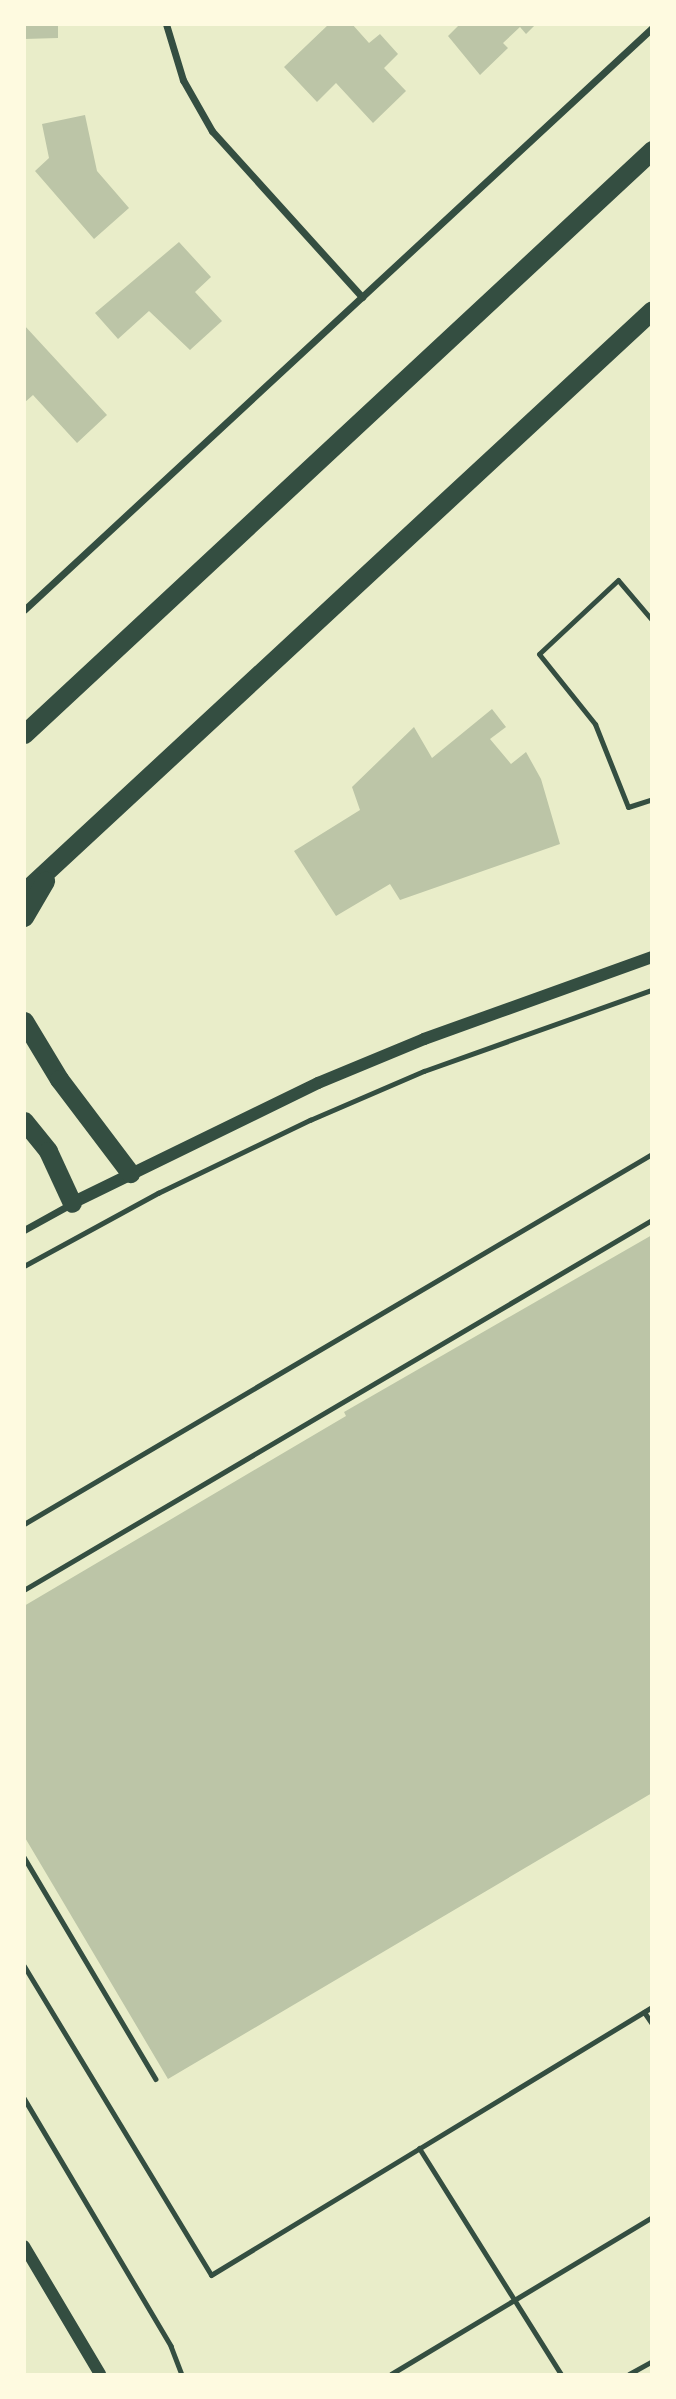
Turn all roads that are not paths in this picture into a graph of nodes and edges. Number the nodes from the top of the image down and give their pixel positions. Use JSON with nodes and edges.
{"nodes":[{"id":1,"x":166,"y":24,"type":"edge"},
{"id":2,"x":652,"y":28,"type":"edge"},
{"id":3,"x":652,"y":150,"type":"edge"},
{"id":4,"x":362,"y":297,"type":"junction"},
{"id":5,"x":652,"y":310,"type":"edge"},
{"id":6,"x":24,"y":610,"type":"edge"},
{"id":7,"x":652,"y":620,"type":"edge"},
{"id":8,"x":24,"y":734,"type":"edge"},
{"id":9,"x":652,"y":799,"type":"edge"},
{"id":10,"x":67,"y":853,"type":"junction"},
{"id":11,"x":24,"y":892,"type":"edge"},
{"id":12,"x":24,"y":917,"type":"edge"},
{"id":13,"x":652,"y":957,"type":"edge"},
{"id":14,"x":24,"y":1021,"type":"edge"},
{"id":15,"x":24,"y":1121,"type":"edge"},
{"id":16,"x":652,"y":1154,"type":"edge"},
{"id":17,"x":130,"y":1173,"type":"junction"},
{"id":18,"x":72,"y":1203,"type":"junction"},
{"id":19,"x":24,"y":1230,"type":"edge"},
{"id":20,"x":24,"y":1524,"type":"edge"},
{"id":21,"x":24,"y":1966,"type":"edge"},
{"id":22,"x":652,"y":2007,"type":"edge"},
{"id":23,"x":644,"y":2012,"type":"junction"},
{"id":24,"x":652,"y":2024,"type":"edge"},
{"id":25,"x":419,"y":2148,"type":"junction"},
{"id":26,"x":652,"y":2217,"type":"edge"},
{"id":27,"x":24,"y":2246,"type":"edge"},
{"id":28,"x":514,"y":2300,"type":"junction"},
{"id":29,"x":652,"y":2361,"type":"edge"},
{"id":30,"x":100,"y":2375,"type":"edge"},
{"id":31,"x":391,"y":2375,"type":"edge"},
{"id":32,"x":561,"y":2375,"type":"edge"},
{"id":33,"x":629,"y":2375,"type":"edge"}],
"edges":[{"from":1,"to":4,"type":"street"},
{"from":2,"to":4,"type":"street"},
{"from":3,"to":8,"type":"highway"},
{"from":4,"to":6,"type":"street"},
{"from":5,"to":10,"type":"highway"},
{"from":7,"to":9,"type":"lane"},
{"from":10,"to":11,"type":"highway"},
{"from":10,"to":12,"type":"highway"},
{"from":13,"to":17,"type":"street"},
{"from":14,"to":17,"type":"highway"},
{"from":15,"to":18,"type":"highway"},
{"from":16,"to":20,"type":"lane"},
{"from":17,"to":18,"type":"street"},
{"from":18,"to":19,"type":"street"},
{"from":21,"to":25,"type":"lane"},
{"from":22,"to":23,"type":"lane"},
{"from":23,"to":24,"type":"lane"},
{"from":23,"to":25,"type":"lane"},
{"from":25,"to":28,"type":"lane"},
{"from":26,"to":28,"type":"lane"},
{"from":27,"to":30,"type":"street"},
{"from":28,"to":31,"type":"lane"},
{"from":28,"to":32,"type":"lane"},
{"from":29,"to":33,"type":"lane"}]}
